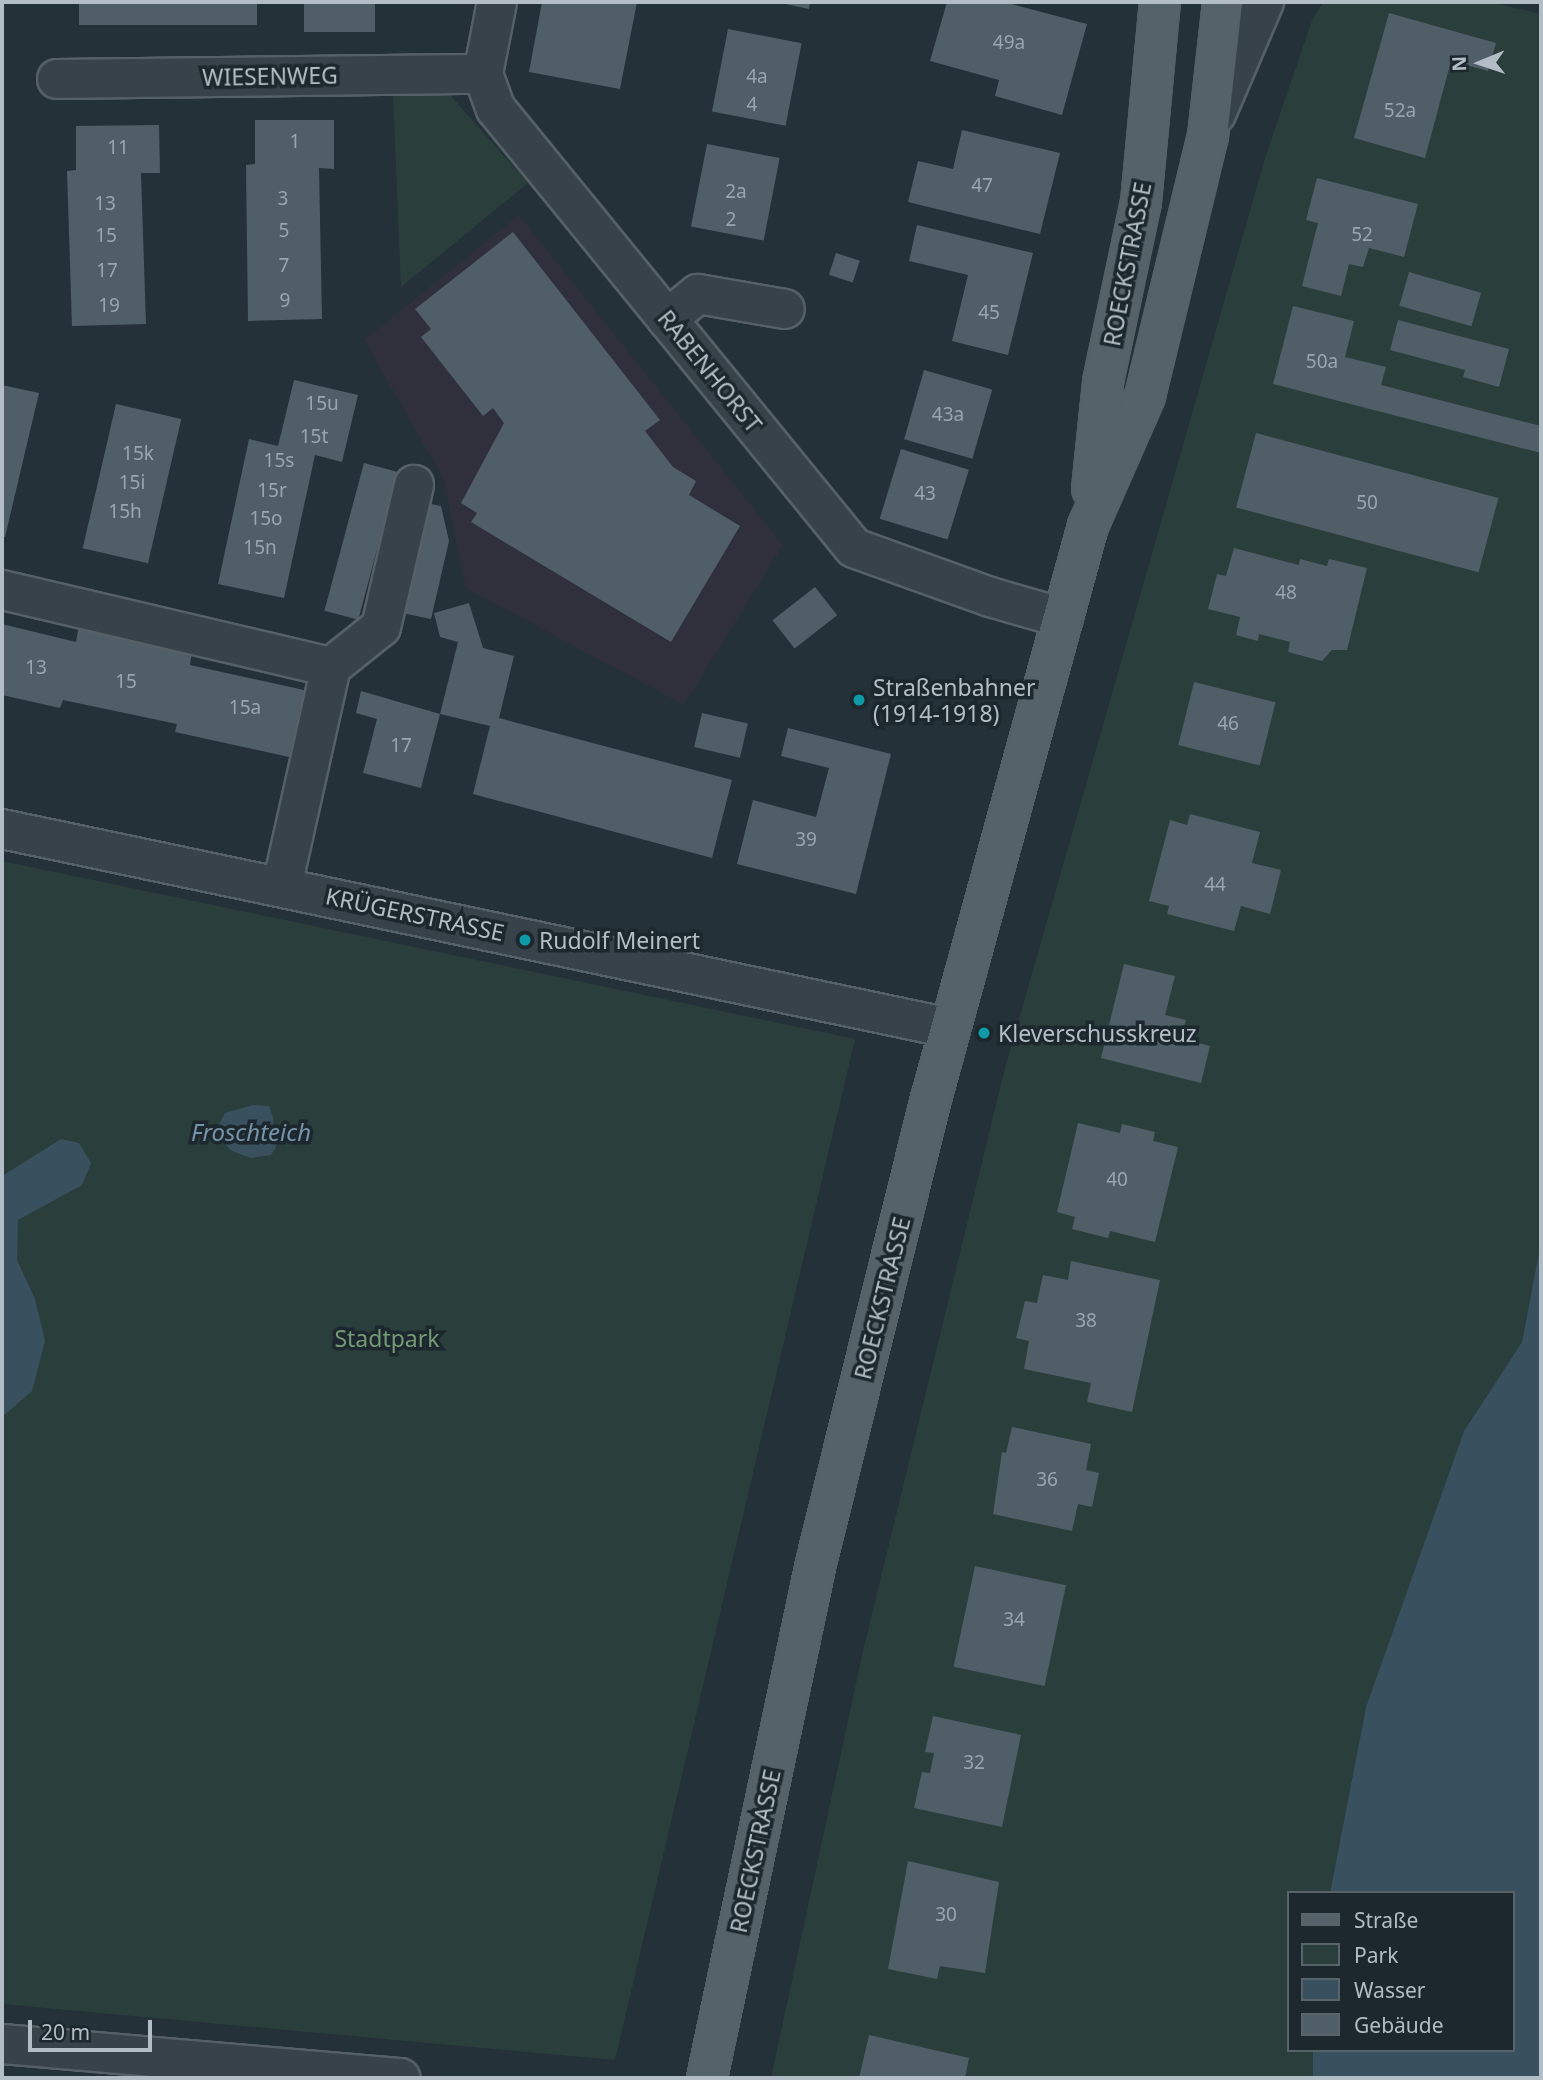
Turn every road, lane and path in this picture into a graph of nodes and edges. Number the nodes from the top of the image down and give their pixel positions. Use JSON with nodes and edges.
{"nodes":[{"id":1,"x":497,"y":2,"type":"edge"},
{"id":2,"x":1160,"y":2,"type":"edge"},
{"id":3,"x":1223,"y":2,"type":"edge"},
{"id":4,"x":1264,"y":2,"type":"edge"},
{"id":5,"x":483,"y":74,"type":"junction"},
{"id":6,"x":57,"y":79,"type":"dead end"},
{"id":7,"x":1208,"y":136,"type":"junction"},
{"id":8,"x":785,"y":309,"type":"dead end"},
{"id":9,"x":667,"y":318,"type":"junction"},
{"id":10,"x":414,"y":485,"type":"dead end"},
{"id":11,"x":1088,"y":526,"type":"junction"},
{"id":12,"x":2,"y":590,"type":"edge"},
{"id":13,"x":1063,"y":618,"type":"junction"},
{"id":14,"x":331,"y":667,"type":"junction"},
{"id":15,"x":2,"y":829,"type":"edge"},
{"id":16,"x":282,"y":886,"type":"junction"},
{"id":17,"x":950,"y":1028,"type":"junction"},
{"id":18,"x":2,"y":2045,"type":"edge"},
{"id":19,"x":401,"y":2078,"type":"edge"},
{"id":20,"x":707,"y":2078,"type":"edge"}],
"edges":[{"from":1,"to":5,"type":"street"},
{"from":2,"to":11,"type":"main road","name":"ROECKSTRASSE"},
{"from":3,"to":7,"type":"main road","name":"ROECKSTRASSE"},
{"from":4,"to":7,"type":"street","name":"ROECKSTRASSE"},
{"from":5,"to":6,"type":"street","name":"WIESENWEG"},
{"from":5,"to":9,"type":"street","name":"RABENHORST"},
{"from":7,"to":11,"type":"main road","name":"ROECKSTRASSE"},
{"from":8,"to":9,"type":"street"},
{"from":9,"to":13,"type":"street","name":"RABENHORST"},
{"from":10,"to":14,"type":"street"},
{"from":11,"to":13,"type":"main road","name":"ROECKSTRASSE"},
{"from":12,"to":14,"type":"street"},
{"from":13,"to":17,"type":"main road","name":"ROECKSTRASSE"},
{"from":14,"to":16,"type":"street"},
{"from":15,"to":16,"type":"street","name":"KRÜGERSTRASSE"},
{"from":16,"to":17,"type":"street","name":"KRÜGERSTRASSE"},
{"from":17,"to":20,"type":"main road","name":"ROECKSTRASSE"},
{"from":18,"to":19,"type":"street"}]}
